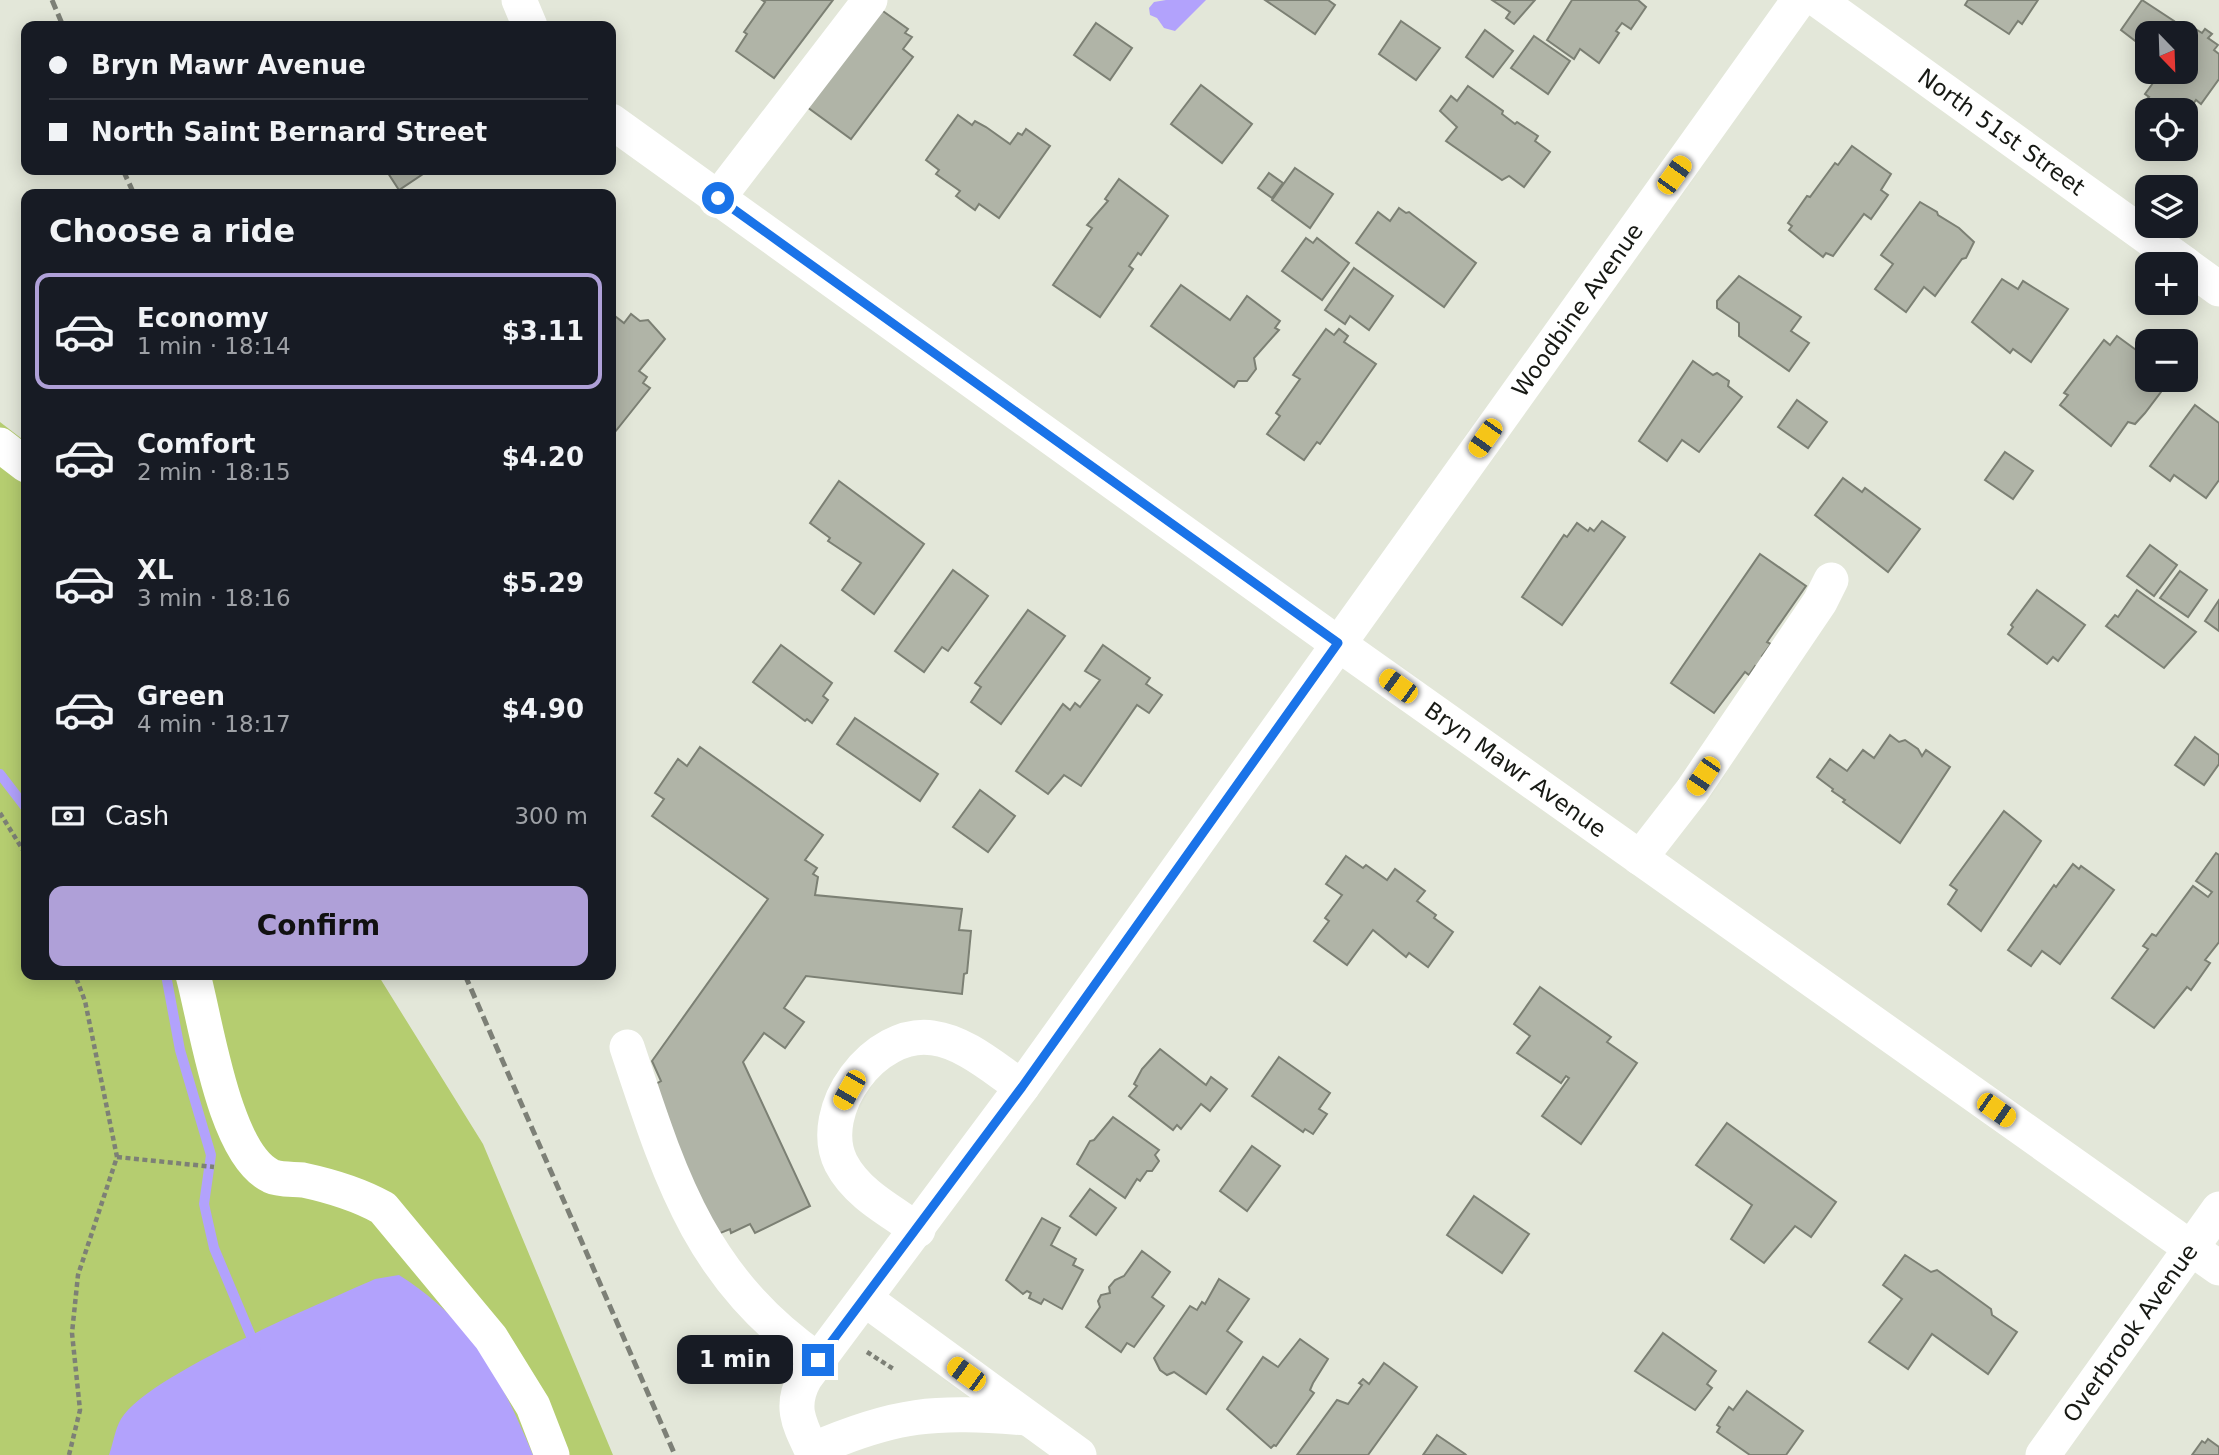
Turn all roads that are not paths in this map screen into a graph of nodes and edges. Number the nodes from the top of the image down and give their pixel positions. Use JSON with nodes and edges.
{"nodes":[{"id":1,"x":519,"y":0,"type":"edge"},
{"id":2,"x":870,"y":0,"type":"edge"},
{"id":3,"x":1799,"y":0,"type":"edge"},
{"id":4,"x":1818,"y":0,"type":"edge"},
{"id":5,"x":528,"y":21,"type":"edge"},
{"id":6,"x":616,"y":125,"type":"edge"},
{"id":7,"x":718,"y":198,"type":"junction"},
{"id":8,"x":2167,"y":252,"type":"edge"},
{"id":9,"x":2198,"y":274,"type":"edge"},
{"id":10,"x":2219,"y":289,"type":"edge"},
{"id":11,"x":0,"y":445,"type":"edge"},
{"id":12,"x":21,"y":461,"type":"edge"},
{"id":13,"x":1831,"y":580,"type":"dead end"},
{"id":14,"x":1338,"y":643,"type":"junction"},
{"id":15,"x":1640,"y":858,"type":"junction"},
{"id":16,"x":194,"y":980,"type":"edge"},
{"id":17,"x":627,"y":1047,"type":"dead end"},
{"id":18,"x":1022,"y":1087,"type":"junction"},
{"id":19,"x":2219,"y":1209,"type":"edge"},
{"id":20,"x":918,"y":1230,"type":"junction"},
{"id":21,"x":2190,"y":1248,"type":"junction"},
{"id":22,"x":2219,"y":1268,"type":"edge"},
{"id":23,"x":865,"y":1299,"type":"junction"},
{"id":24,"x":818,"y":1360,"type":"junction"},
{"id":25,"x":1026,"y":1418,"type":"junction"},
{"id":26,"x":813,"y":1452,"type":"edge"},
{"id":27,"x":552,"y":1455,"type":"edge"},
{"id":28,"x":1079,"y":1455,"type":"edge"},
{"id":29,"x":2043,"y":1455,"type":"edge"}],
"edges":[{"from":1,"to":5,"type":"street"},
{"from":2,"to":7,"type":"street"},
{"from":3,"to":14,"type":"street","name":"Woodbine Avenue"},
{"from":4,"to":8,"type":"street","name":"North 51st Street"},
{"from":6,"to":7,"type":"street","name":"Bryn Mawr Avenue"},
{"from":7,"to":14,"type":"street","name":"Bryn Mawr Avenue"},
{"from":9,"to":10,"type":"street","name":"North 51st Street"},
{"from":11,"to":12,"type":"street"},
{"from":13,"to":15,"type":"street"},
{"from":14,"to":15,"type":"street","name":"Bryn Mawr Avenue"},
{"from":14,"to":18,"type":"street","name":"Woodbine Avenue"},
{"from":15,"to":21,"type":"street","name":"Bryn Mawr Avenue"},
{"from":16,"to":27,"type":"street"},
{"from":17,"to":24,"type":"street"},
{"from":18,"to":20,"type":"street","name":"Woodbine Avenue"},
{"from":18,"to":20,"type":"street"},
{"from":19,"to":21,"type":"street","name":"Overbrook Avenue"},
{"from":20,"to":23,"type":"street","name":"Woodbine Avenue"},
{"from":21,"to":22,"type":"street","name":"Bryn Mawr Avenue"},
{"from":21,"to":29,"type":"street","name":"Overbrook Avenue"},
{"from":23,"to":24,"type":"street","name":"Woodbine Avenue"},
{"from":23,"to":25,"type":"street"},
{"from":24,"to":26,"type":"street","name":"Woodbine Avenue"},
{"from":25,"to":26,"type":"street"},
{"from":25,"to":28,"type":"street"}]}
